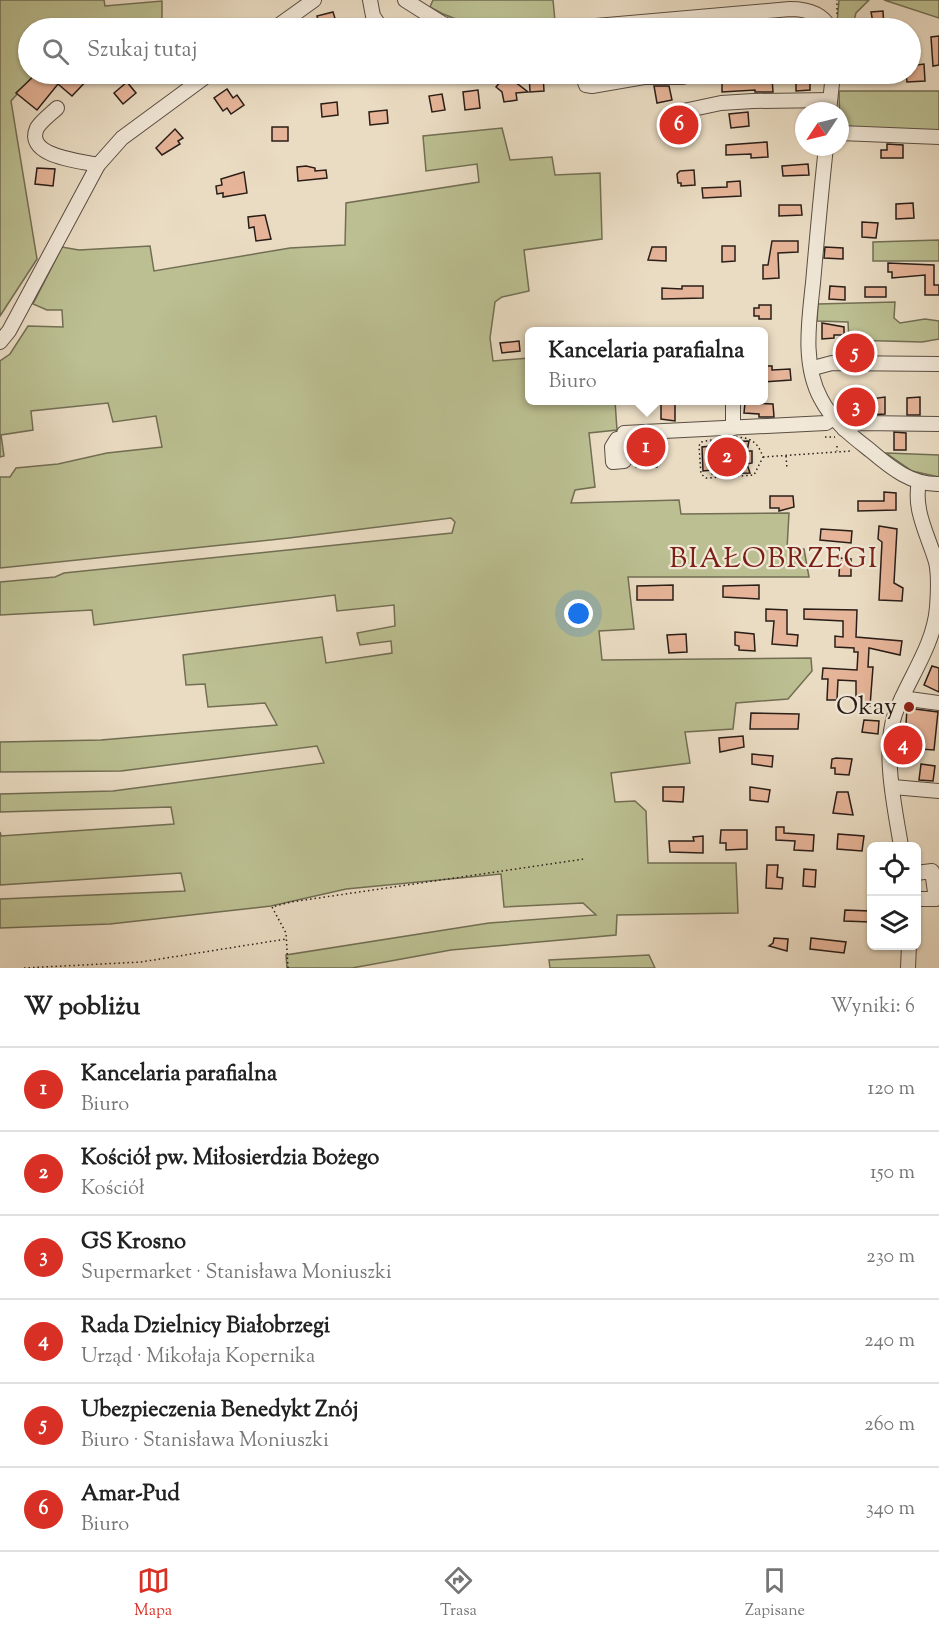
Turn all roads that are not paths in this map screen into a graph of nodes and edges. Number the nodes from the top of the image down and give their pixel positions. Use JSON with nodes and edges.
{"nodes":[{"id":1,"x":314,"y":0,"type":"edge"},
{"id":2,"x":370,"y":0,"type":"edge"},
{"id":3,"x":415,"y":3,"type":"edge"},
{"id":4,"x":288,"y":18,"type":"edge"},
{"id":5,"x":374,"y":18,"type":"edge"},
{"id":6,"x":439,"y":18,"type":"edge"},
{"id":7,"x":688,"y":18,"type":"edge"},
{"id":8,"x":819,"y":18,"type":"edge"},
{"id":9,"x":195,"y":84,"type":"edge"},
{"id":10,"x":586,"y":84,"type":"edge"},
{"id":11,"x":604,"y":84,"type":"edge"},
{"id":12,"x":832,"y":84,"type":"edge"},
{"id":13,"x":830,"y":102,"type":"edge"},
{"id":14,"x":795,"y":105,"type":"edge"},
{"id":15,"x":57,"y":108,"type":"dead end"},
{"id":16,"x":670,"y":125,"type":"dead end"},
{"id":17,"x":849,"y":134,"type":"edge"},
{"id":18,"x":939,"y":137,"type":"edge"},
{"id":19,"x":825,"y":156,"type":"edge"},
{"id":20,"x":98,"y":165,"type":"junction"},
{"id":21,"x":0,"y":342,"type":"edge"},
{"id":22,"x":939,"y":364,"type":"edge"},
{"id":23,"x":817,"y":367,"type":"dead end"},
{"id":24,"x":733,"y":405,"type":"edge"},
{"id":25,"x":834,"y":418,"type":"junction"},
{"id":26,"x":939,"y":424,"type":"edge"},
{"id":27,"x":733,"y":428,"type":"junction"},
{"id":28,"x":843,"y":433,"type":"junction"},
{"id":29,"x":624,"y":438,"type":"dead end"},
{"id":30,"x":919,"y":482,"type":"junction"},
{"id":31,"x":939,"y":484,"type":"edge"},
{"id":32,"x":902,"y":698,"type":"junction"},
{"id":33,"x":939,"y":703,"type":"edge"},
{"id":34,"x":893,"y":787,"type":"junction"},
{"id":35,"x":939,"y":791,"type":"edge"},
{"id":36,"x":900,"y":842,"type":"edge"},
{"id":37,"x":921,"y":872,"type":"edge"},
{"id":38,"x":921,"y":899,"type":"edge"},
{"id":39,"x":909,"y":950,"type":"edge"},
{"id":40,"x":908,"y":968,"type":"edge"}],
"edges":[{"from":1,"to":4,"type":"street"},
{"from":2,"to":5,"type":"street"},
{"from":3,"to":6,"type":"street"},
{"from":7,"to":8,"type":"street"},
{"from":9,"to":20,"type":"street"},
{"from":10,"to":11,"type":"street"},
{"from":12,"to":13,"type":"street"},
{"from":14,"to":16,"type":"street"},
{"from":15,"to":20,"type":"street"},
{"from":17,"to":18,"type":"street"},
{"from":19,"to":25,"type":"street"},
{"from":20,"to":21,"type":"street"},
{"from":22,"to":23,"type":"street"},
{"from":24,"to":27,"type":"street"},
{"from":25,"to":27,"type":"street"},
{"from":25,"to":28,"type":"street"},
{"from":26,"to":28,"type":"street"},
{"from":27,"to":29,"type":"street"},
{"from":28,"to":30,"type":"street"},
{"from":30,"to":31,"type":"street"},
{"from":30,"to":32,"type":"street"},
{"from":32,"to":33,"type":"street"},
{"from":32,"to":34,"type":"street"},
{"from":34,"to":35,"type":"street"},
{"from":34,"to":36,"type":"street"},
{"from":37,"to":38,"type":"street"},
{"from":39,"to":40,"type":"street"}]}
